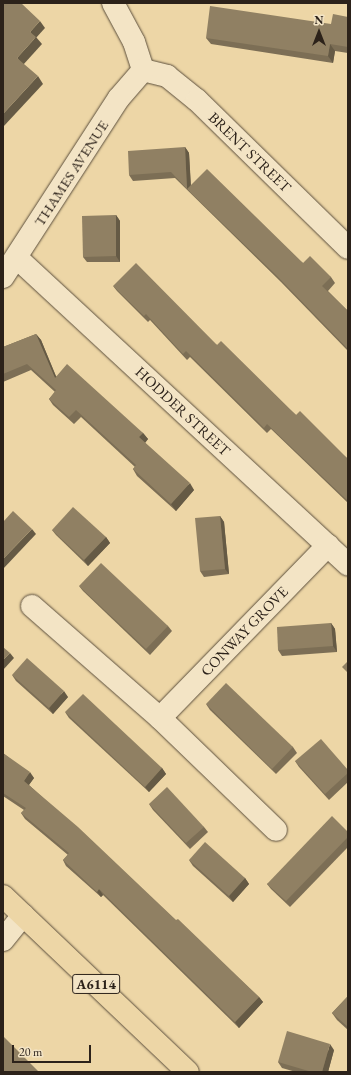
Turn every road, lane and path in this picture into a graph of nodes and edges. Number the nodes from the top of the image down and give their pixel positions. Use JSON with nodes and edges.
{"nodes":[{"id":1,"x":113,"y":3,"type":"edge"},
{"id":2,"x":143,"y":70,"type":"junction"},
{"id":3,"x":348,"y":248,"type":"edge"},
{"id":4,"x":17,"y":258,"type":"junction"},
{"id":5,"x":3,"y":277,"type":"edge"},
{"id":6,"x":328,"y":545,"type":"junction"},
{"id":7,"x":348,"y":566,"type":"edge"},
{"id":8,"x":32,"y":606,"type":"dead end"},
{"id":9,"x":160,"y":718,"type":"junction"},
{"id":10,"x":276,"y":830,"type":"dead end"},
{"id":11,"x":3,"y":896,"type":"edge"},
{"id":12,"x":23,"y":915,"type":"junction"},
{"id":13,"x":3,"y":940,"type":"edge"},
{"id":14,"x":188,"y":1072,"type":"edge"}],
"edges":[{"from":1,"to":2,"type":"street"},
{"from":2,"to":3,"type":"street","name":"BRENT STREET"},
{"from":2,"to":4,"type":"street","name":"THAMES AVENUE"},
{"from":4,"to":5,"type":"street","name":"THAMES AVENUE"},
{"from":4,"to":6,"type":"street","name":"HODDER STREET"},
{"from":6,"to":7,"type":"street","name":"HODDER STREET"},
{"from":6,"to":9,"type":"street","name":"CONWAY GROVE"},
{"from":8,"to":9,"type":"street"},
{"from":9,"to":10,"type":"street"},
{"from":11,"to":12,"type":"highway","number":"A6114"},
{"from":12,"to":13,"type":"street"},
{"from":12,"to":14,"type":"highway","number":"A6114"}]}
